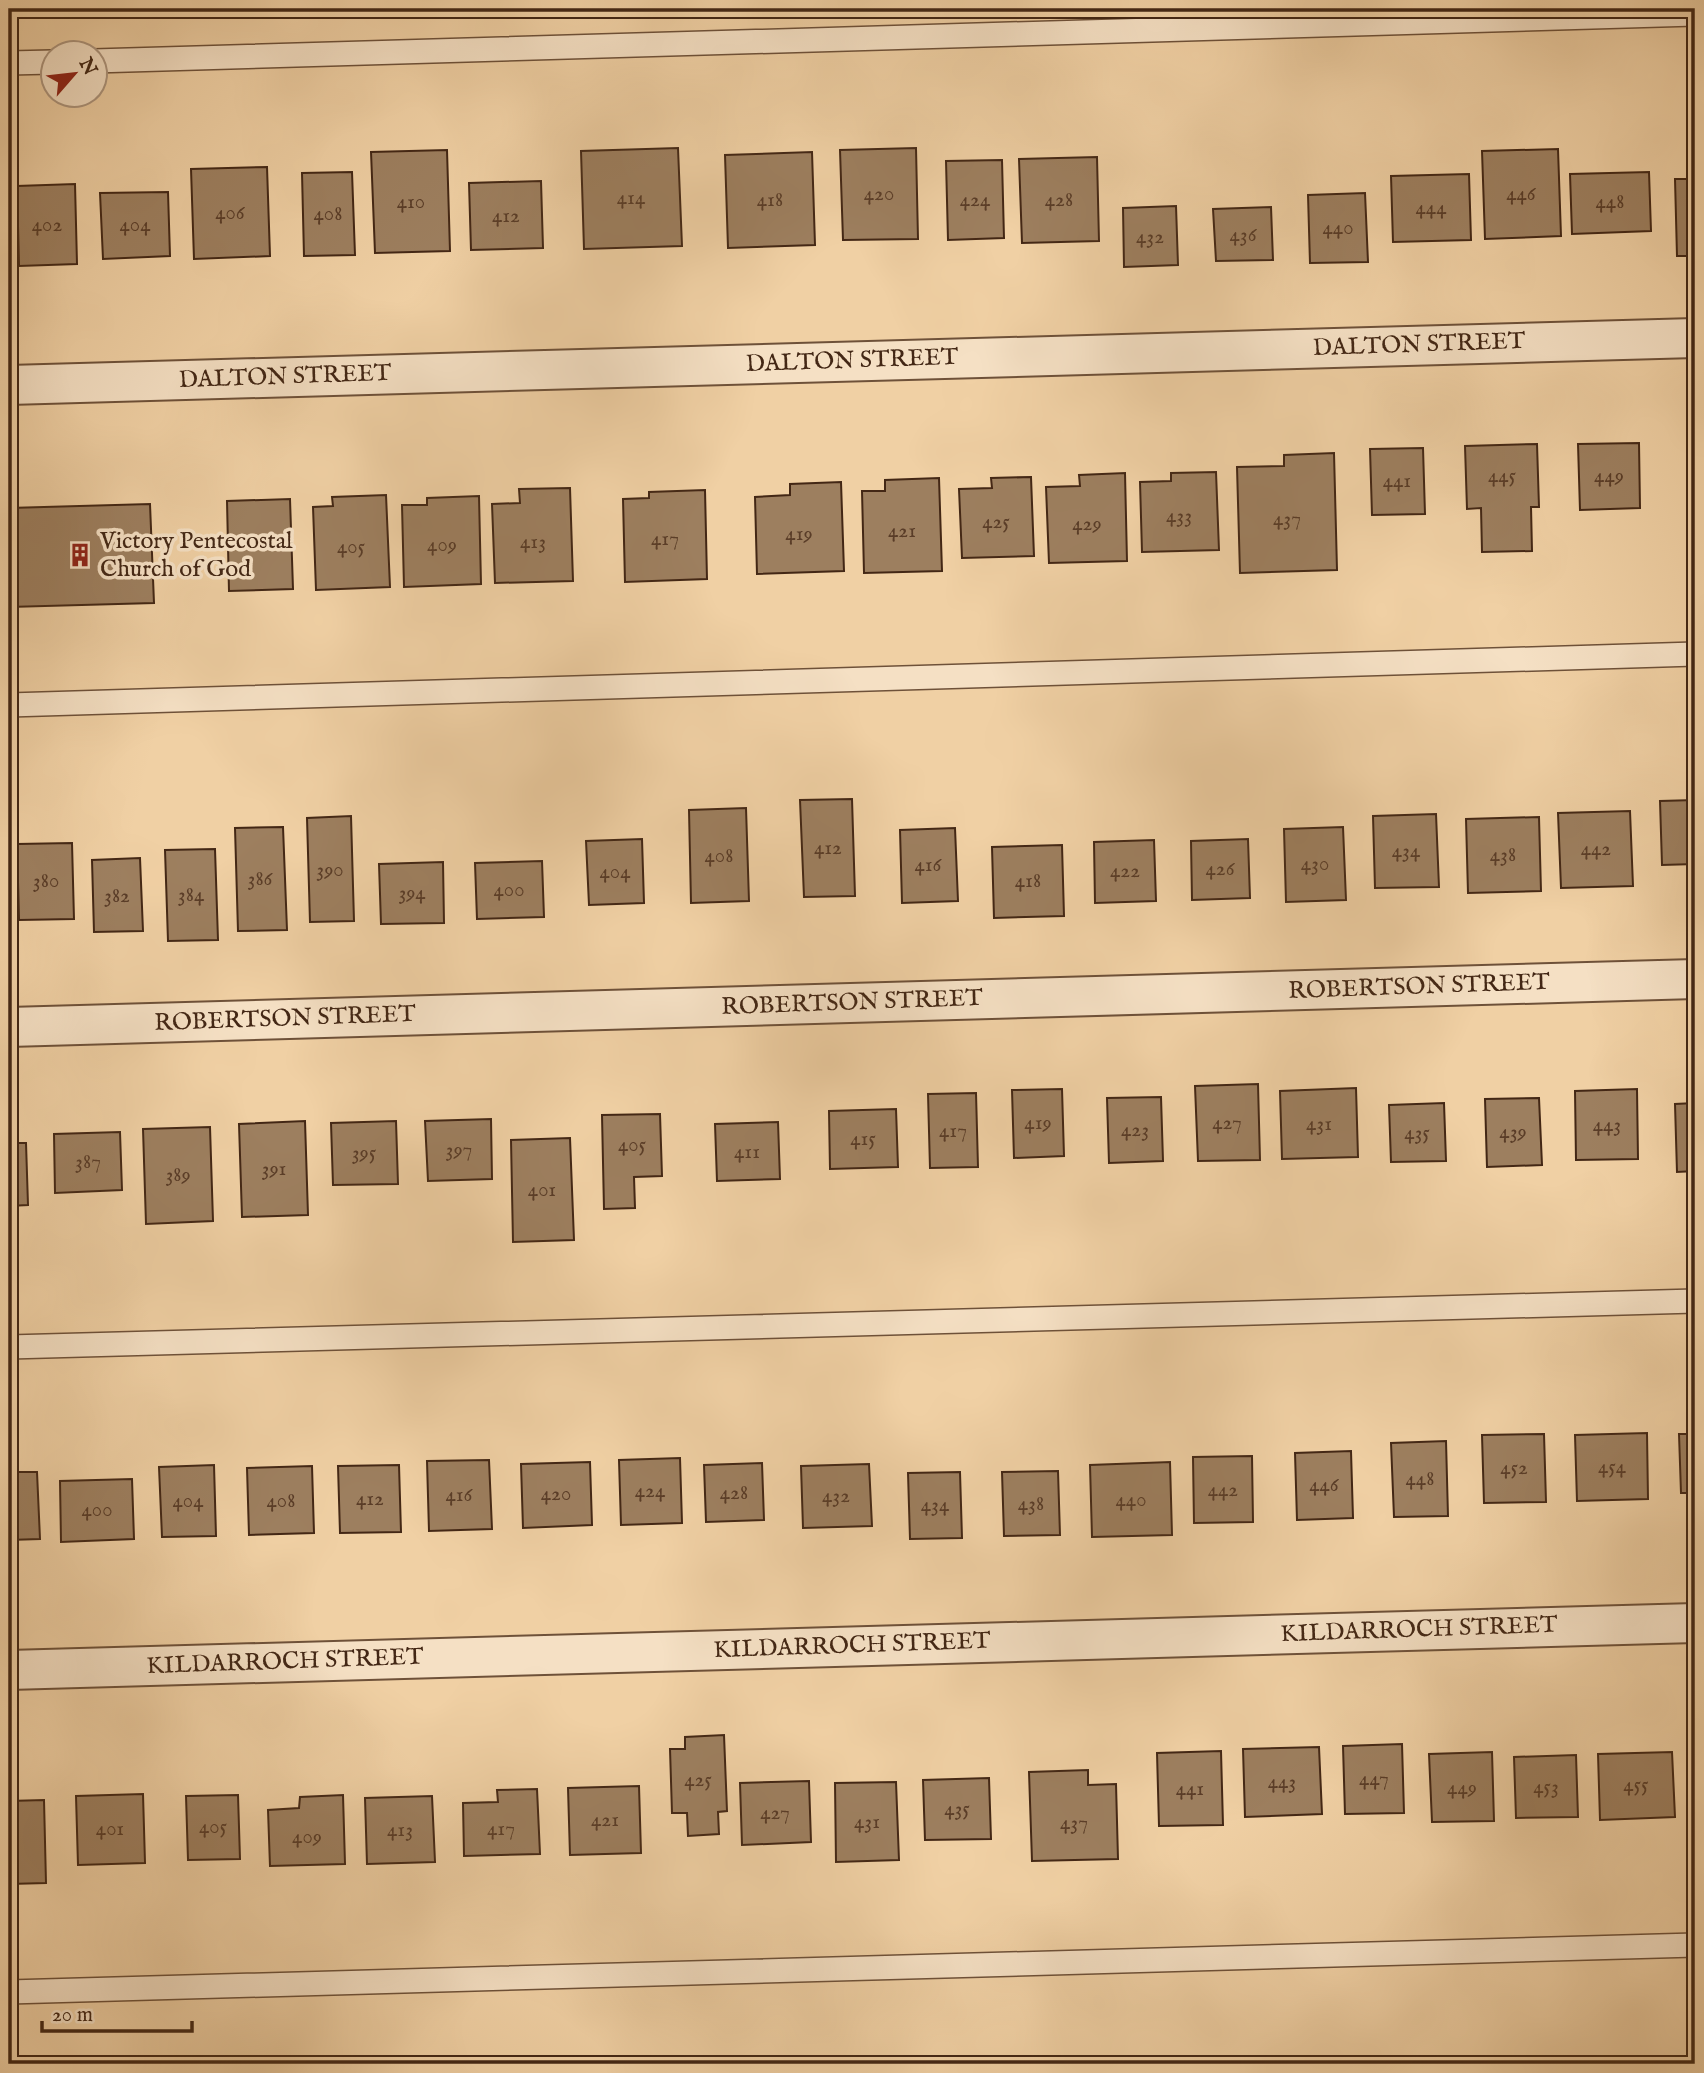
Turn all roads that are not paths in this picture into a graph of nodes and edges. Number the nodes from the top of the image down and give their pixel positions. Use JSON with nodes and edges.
{"nodes":[{"id":1,"x":1695,"y":14,"type":"edge"},
{"id":2,"x":108,"y":61,"type":"edge"},
{"id":3,"x":38,"y":62,"type":"edge"},
{"id":4,"x":9,"y":63,"type":"edge"},
{"id":5,"x":1695,"y":338,"type":"edge"},
{"id":6,"x":9,"y":385,"type":"edge"},
{"id":7,"x":1695,"y":654,"type":"edge"},
{"id":8,"x":9,"y":705,"type":"edge"},
{"id":9,"x":1695,"y":979,"type":"edge"},
{"id":10,"x":9,"y":1027,"type":"edge"},
{"id":11,"x":1695,"y":1301,"type":"edge"},
{"id":12,"x":9,"y":1347,"type":"edge"},
{"id":13,"x":1695,"y":1623,"type":"edge"},
{"id":14,"x":9,"y":1670,"type":"edge"},
{"id":15,"x":1695,"y":1945,"type":"edge"},
{"id":16,"x":9,"y":1992,"type":"edge"}],
"edges":[{"from":1,"to":2,"type":"lane"},
{"from":3,"to":4,"type":"lane"},
{"from":5,"to":6,"type":"street","name":"DALTON STREET"},
{"from":7,"to":8,"type":"lane"},
{"from":9,"to":10,"type":"street","name":"ROBERTSON STREET"},
{"from":11,"to":12,"type":"lane"},
{"from":13,"to":14,"type":"street","name":"KILDARROCH STREET"},
{"from":15,"to":16,"type":"lane"}]}
